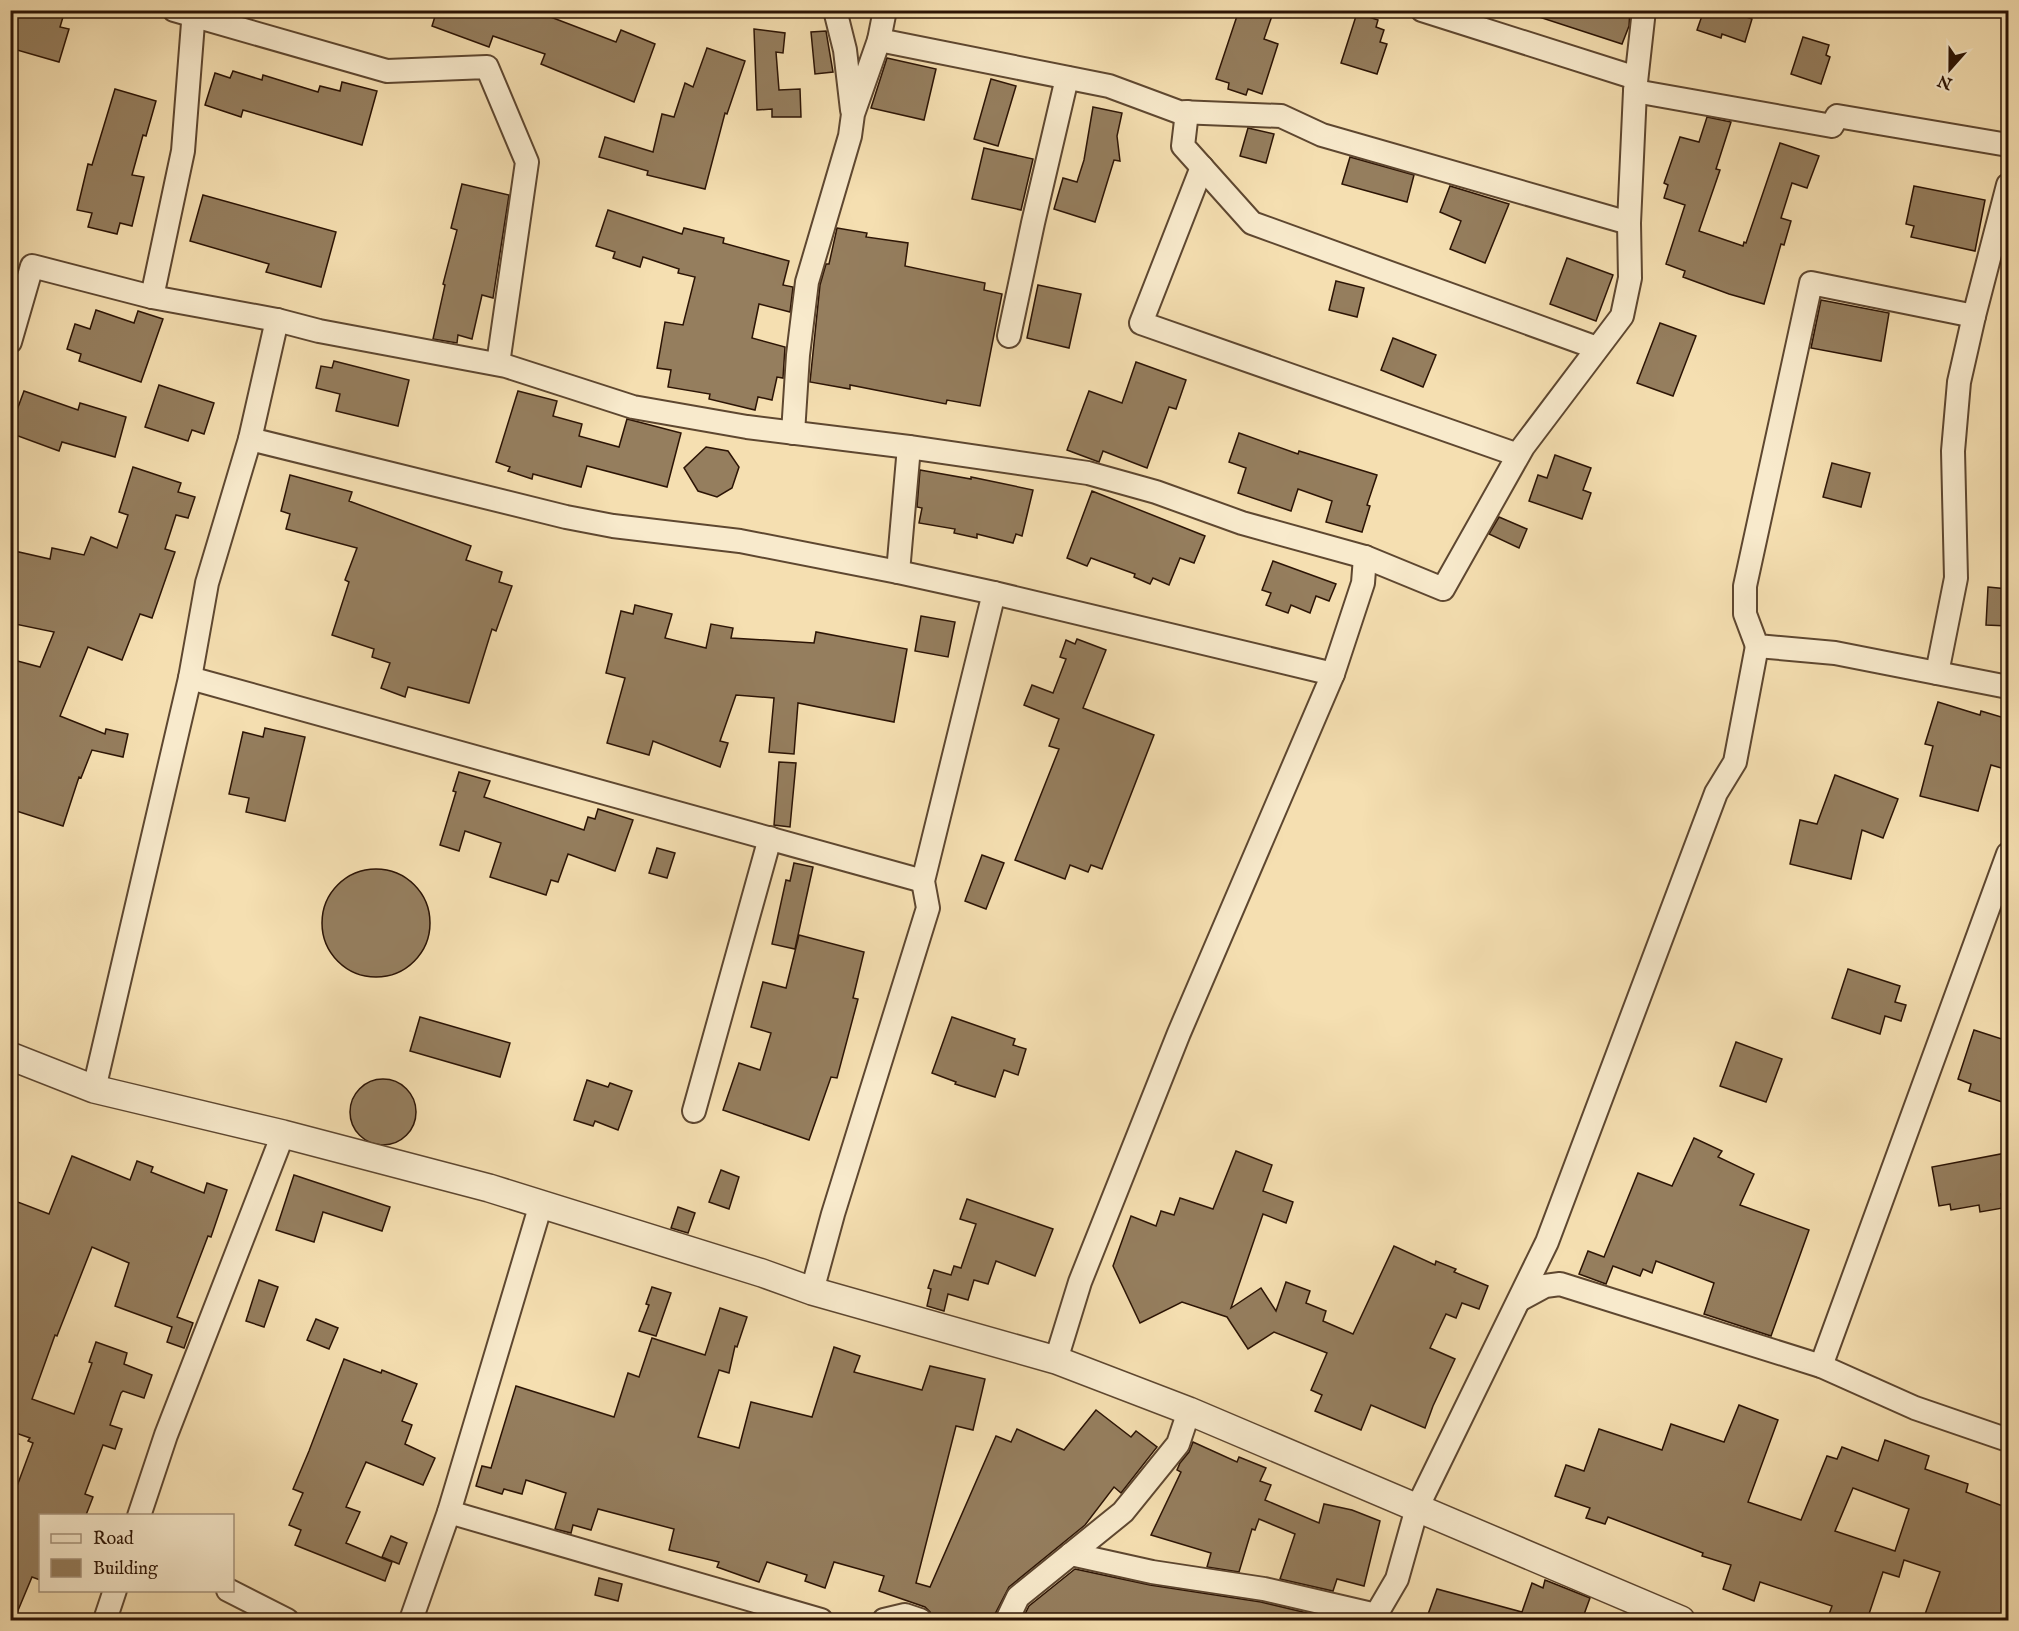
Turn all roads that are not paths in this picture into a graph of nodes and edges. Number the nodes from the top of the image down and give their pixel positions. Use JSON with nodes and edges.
{"nodes":[{"id":1,"x":835,"y":10,"type":"edge"},
{"id":2,"x":885,"y":10,"type":"edge"},
{"id":3,"x":1422,"y":10,"type":"edge"},
{"id":4,"x":1644,"y":10,"type":"edge"},
{"id":5,"x":187,"y":12,"type":"edge"},
{"id":6,"x":879,"y":40,"type":"junction"},
{"id":7,"x":1066,"y":78,"type":"junction"},
{"id":8,"x":1635,"y":84,"type":"junction"},
{"id":9,"x":1187,"y":112,"type":"junction"},
{"id":10,"x":853,"y":114,"type":"junction"},
{"id":11,"x":2008,"y":145,"type":"edge"},
{"id":12,"x":1202,"y":167,"type":"junction"},
{"id":13,"x":2008,"y":185,"type":"edge"},
{"id":14,"x":1629,"y":223,"type":"junction"},
{"id":15,"x":1999,"y":256,"type":"edge"},
{"id":16,"x":152,"y":297,"type":"junction"},
{"id":17,"x":1974,"y":316,"type":"junction"},
{"id":18,"x":277,"y":320,"type":"junction"},
{"id":19,"x":1010,"y":336,"type":"dead end"},
{"id":20,"x":10,"y":342,"type":"edge"},
{"id":21,"x":1598,"y":348,"type":"junction"},
{"id":22,"x":498,"y":364,"type":"junction"},
{"id":23,"x":794,"y":433,"type":"junction"},
{"id":24,"x":250,"y":439,"type":"junction"},
{"id":25,"x":909,"y":447,"type":"junction"},
{"id":26,"x":1518,"y":455,"type":"junction"},
{"id":27,"x":1365,"y":557,"type":"junction"},
{"id":28,"x":898,"y":572,"type":"junction"},
{"id":29,"x":994,"y":593,"type":"junction"},
{"id":30,"x":1756,"y":646,"type":"junction"},
{"id":31,"x":1937,"y":673,"type":"junction"},
{"id":32,"x":1333,"y":674,"type":"junction"},
{"id":33,"x":190,"y":678,"type":"junction"},
{"id":34,"x":2008,"y":687,"type":"edge"},
{"id":35,"x":770,"y":838,"type":"junction"},
{"id":36,"x":2008,"y":854,"type":"edge"},
{"id":37,"x":923,"y":881,"type":"junction"},
{"id":38,"x":10,"y":1056,"type":"edge"},
{"id":39,"x":93,"y":1089,"type":"junction"},
{"id":40,"x":694,"y":1111,"type":"dead end"},
{"id":41,"x":283,"y":1134,"type":"junction"},
{"id":42,"x":541,"y":1204,"type":"junction"},
{"id":43,"x":812,"y":1291,"type":"junction"},
{"id":44,"x":1521,"y":1299,"type":"junction"},
{"id":45,"x":1056,"y":1360,"type":"junction"},
{"id":46,"x":1821,"y":1366,"type":"junction"},
{"id":47,"x":1189,"y":1411,"type":"junction"},
{"id":48,"x":2008,"y":1440,"type":"edge"},
{"id":49,"x":1417,"y":1508,"type":"junction"},
{"id":50,"x":147,"y":1510,"type":"edge"},
{"id":51,"x":449,"y":1512,"type":"junction"},
{"id":52,"x":1071,"y":1554,"type":"junction"},
{"id":53,"x":114,"y":1592,"type":"edge"},
{"id":54,"x":232,"y":1592,"type":"edge"},
{"id":55,"x":1374,"y":1618,"type":"edge"},
{"id":56,"x":105,"y":1620,"type":"edge"},
{"id":57,"x":287,"y":1620,"type":"edge"},
{"id":58,"x":411,"y":1620,"type":"edge"},
{"id":59,"x":821,"y":1620,"type":"edge"},
{"id":60,"x":884,"y":1620,"type":"edge"},
{"id":61,"x":920,"y":1620,"type":"edge"},
{"id":62,"x":1007,"y":1620,"type":"edge"},
{"id":63,"x":1681,"y":1620,"type":"edge"}],
"edges":[{"from":1,"to":10,"type":"street"},
{"from":2,"to":6,"type":"street"},
{"from":3,"to":8,"type":"street"},
{"from":4,"to":8,"type":"street"},
{"from":5,"to":16,"type":"street"},
{"from":5,"to":22,"type":"street"},
{"from":6,"to":7,"type":"street"},
{"from":6,"to":10,"type":"street"},
{"from":7,"to":9,"type":"street"},
{"from":7,"to":19,"type":"street"},
{"from":8,"to":11,"type":"street"},
{"from":8,"to":14,"type":"street"},
{"from":9,"to":12,"type":"street"},
{"from":9,"to":14,"type":"street"},
{"from":10,"to":23,"type":"street"},
{"from":12,"to":21,"type":"street"},
{"from":12,"to":26,"type":"street"},
{"from":13,"to":15,"type":"street"},
{"from":14,"to":21,"type":"street"},
{"from":15,"to":17,"type":"street"},
{"from":16,"to":18,"type":"street"},
{"from":16,"to":20,"type":"street"},
{"from":17,"to":30,"type":"street"},
{"from":17,"to":31,"type":"street"},
{"from":18,"to":22,"type":"street"},
{"from":18,"to":24,"type":"street"},
{"from":21,"to":26,"type":"street"},
{"from":22,"to":23,"type":"street"},
{"from":23,"to":25,"type":"street"},
{"from":24,"to":28,"type":"street"},
{"from":24,"to":33,"type":"street"},
{"from":25,"to":27,"type":"street"},
{"from":25,"to":28,"type":"street"},
{"from":26,"to":27,"type":"street"},
{"from":27,"to":32,"type":"street"},
{"from":28,"to":29,"type":"street"},
{"from":29,"to":32,"type":"street"},
{"from":29,"to":37,"type":"street"},
{"from":30,"to":31,"type":"street"},
{"from":30,"to":44,"type":"street"},
{"from":31,"to":34,"type":"street"},
{"from":32,"to":45,"type":"street"},
{"from":33,"to":35,"type":"street"},
{"from":33,"to":39,"type":"street"},
{"from":35,"to":37,"type":"street"},
{"from":35,"to":40,"type":"street"},
{"from":36,"to":46,"type":"street"},
{"from":37,"to":43,"type":"street"},
{"from":38,"to":39,"type":"street"},
{"from":39,"to":41,"type":"street"},
{"from":41,"to":42,"type":"street"},
{"from":41,"to":50,"type":"street"},
{"from":42,"to":43,"type":"street"},
{"from":42,"to":51,"type":"street"},
{"from":43,"to":45,"type":"street"},
{"from":44,"to":46,"type":"street"},
{"from":44,"to":49,"type":"street"},
{"from":45,"to":47,"type":"street"},
{"from":46,"to":48,"type":"street"},
{"from":47,"to":49,"type":"street"},
{"from":47,"to":52,"type":"street"},
{"from":49,"to":55,"type":"street"},
{"from":49,"to":63,"type":"street"},
{"from":51,"to":58,"type":"street"},
{"from":51,"to":59,"type":"street"},
{"from":52,"to":55,"type":"street"},
{"from":52,"to":62,"type":"street"},
{"from":53,"to":56,"type":"street"},
{"from":54,"to":57,"type":"street"},
{"from":60,"to":61,"type":"street"}]}
